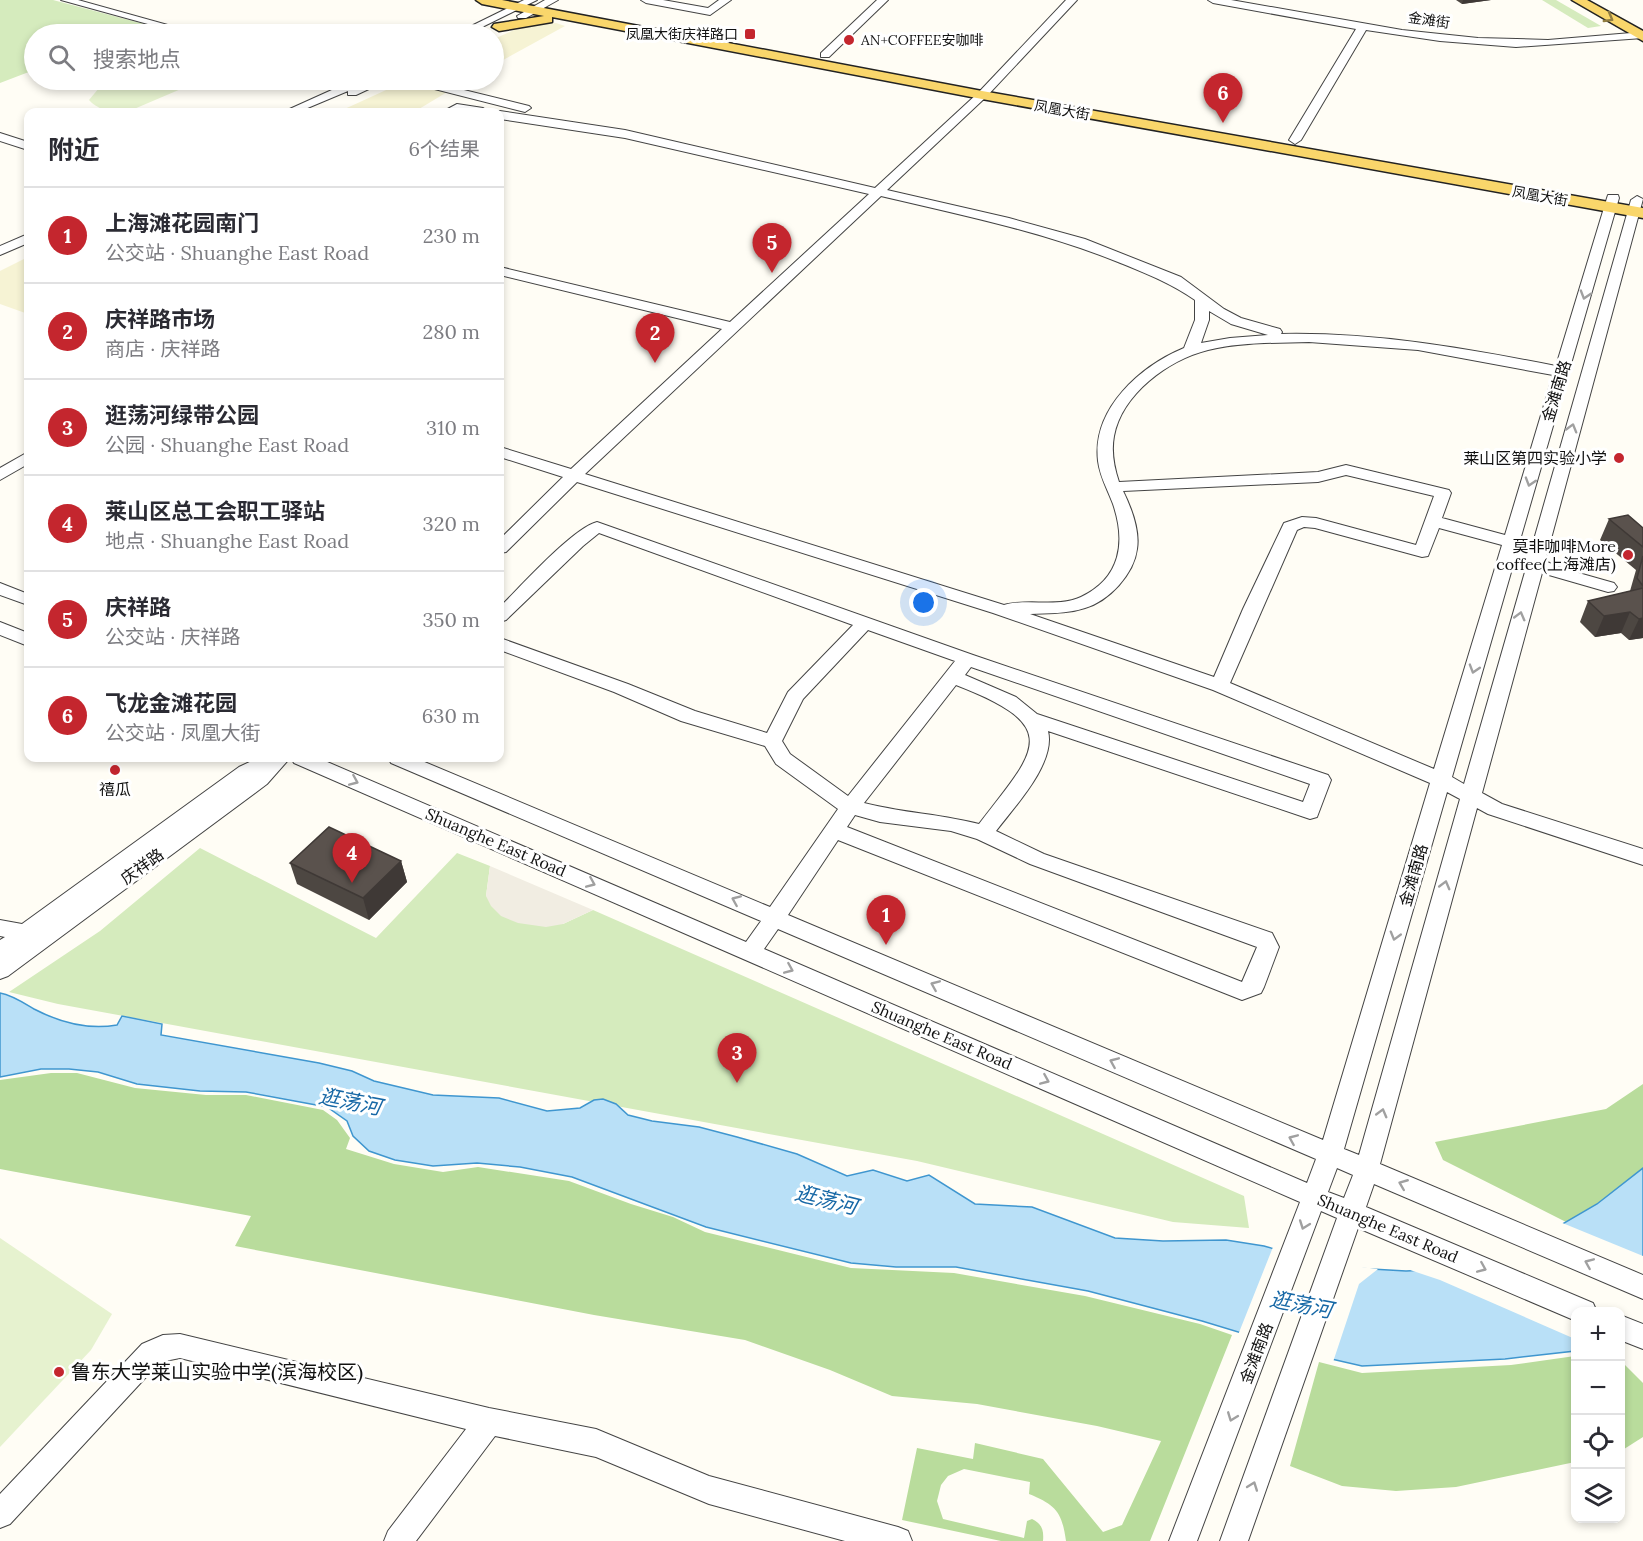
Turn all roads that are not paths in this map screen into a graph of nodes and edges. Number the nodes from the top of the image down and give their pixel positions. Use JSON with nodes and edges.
{"nodes":[{"id":1,"x":66,"y":0,"type":"edge"},
{"id":2,"x":473,"y":0,"type":"edge"},
{"id":3,"x":482,"y":0,"type":"edge"},
{"id":4,"x":646,"y":0,"type":"edge"},
{"id":5,"x":726,"y":0,"type":"edge"},
{"id":6,"x":883,"y":0,"type":"edge"},
{"id":7,"x":1072,"y":0,"type":"edge"},
{"id":8,"x":1213,"y":0,"type":"edge"},
{"id":9,"x":1578,"y":0,"type":"edge"},
{"id":10,"x":1601,"y":0,"type":"edge"},
{"id":11,"x":538,"y":2,"type":"edge"},
{"id":12,"x":577,"y":4,"type":"dead end"},
{"id":13,"x":518,"y":7,"type":"junction"},
{"id":14,"x":596,"y":17,"type":"junction"},
{"id":15,"x":157,"y":24,"type":"edge"},
{"id":16,"x":493,"y":24,"type":"junction"},
{"id":17,"x":1365,"y":25,"type":"junction"},
{"id":18,"x":1642,"y":33,"type":"edge"},
{"id":19,"x":825,"y":55,"type":"junction"},
{"id":20,"x":859,"y":61,"type":"junction"},
{"id":21,"x":844,"y":69,"type":"junction"},
{"id":22,"x":338,"y":90,"type":"edge"},
{"id":23,"x":359,"y":90,"type":"edge"},
{"id":24,"x":452,"y":90,"type":"edge"},
{"id":25,"x":987,"y":90,"type":"junction"},
{"id":26,"x":298,"y":108,"type":"edge"},
{"id":27,"x":318,"y":108,"type":"edge"},
{"id":28,"x":504,"y":116,"type":"edge"},
{"id":29,"x":1131,"y":117,"type":"junction"},
{"id":30,"x":557,"y":125,"type":"junction"},
{"id":31,"x":0,"y":137,"type":"edge"},
{"id":32,"x":1294,"y":140,"type":"junction"},
{"id":33,"x":24,"y":145,"type":"edge"},
{"id":34,"x":1535,"y":190,"type":"junction"},
{"id":35,"x":879,"y":193,"type":"junction"},
{"id":36,"x":1612,"y":204,"type":"junction"},
{"id":37,"x":1639,"y":206,"type":"edge"},
{"id":38,"x":24,"y":230,"type":"edge"},
{"id":39,"x":24,"y":240,"type":"edge"},
{"id":40,"x":0,"y":241,"type":"edge"},
{"id":41,"x":0,"y":251,"type":"edge"},
{"id":42,"x":1593,"y":269,"type":"junction"},
{"id":43,"x":504,"y":272,"type":"edge"},
{"id":44,"x":1615,"y":274,"type":"junction"},
{"id":45,"x":1202,"y":298,"type":"junction"},
{"id":46,"x":733,"y":327,"type":"junction"},
{"id":47,"x":1298,"y":338,"type":"junction"},
{"id":48,"x":1191,"y":350,"type":"junction"},
{"id":49,"x":1562,"y":372,"type":"junction"},
{"id":50,"x":504,"y":453,"type":"edge"},
{"id":51,"x":24,"y":460,"type":"edge"},
{"id":52,"x":0,"y":475,"type":"edge"},
{"id":53,"x":573,"y":476,"type":"junction"},
{"id":54,"x":1112,"y":487,"type":"junction"},
{"id":55,"x":1433,"y":521,"type":"junction"},
{"id":56,"x":1512,"y":542,"type":"junction"},
{"id":57,"x":504,"y":544,"type":"edge"},
{"id":58,"x":1535,"y":563,"type":"junction"},
{"id":59,"x":1608,"y":587,"type":"dead end"},
{"id":60,"x":0,"y":588,"type":"edge"},
{"id":61,"x":24,"y":598,"type":"edge"},
{"id":62,"x":1079,"y":604,"type":"junction"},
{"id":63,"x":999,"y":609,"type":"junction"},
{"id":64,"x":504,"y":612,"type":"edge"},
{"id":65,"x":866,"y":622,"type":"junction"},
{"id":66,"x":0,"y":628,"type":"edge"},
{"id":67,"x":1074,"y":635,"type":"junction"},
{"id":68,"x":24,"y":638,"type":"edge"},
{"id":69,"x":504,"y":645,"type":"edge"},
{"id":70,"x":967,"y":659,"type":"junction"},
{"id":71,"x":953,"y":677,"type":"junction"},
{"id":72,"x":1220,"y":686,"type":"junction"},
{"id":73,"x":1032,"y":719,"type":"junction"},
{"id":74,"x":772,"y":741,"type":"junction"},
{"id":75,"x":266,"y":762,"type":"edge"},
{"id":76,"x":276,"y":762,"type":"edge"},
{"id":77,"x":310,"y":762,"type":"edge"},
{"id":78,"x":408,"y":762,"type":"edge"},
{"id":79,"x":1441,"y":780,"type":"junction"},
{"id":80,"x":1470,"y":795,"type":"junction"},
{"id":81,"x":850,"y":807,"type":"junction"},
{"id":82,"x":834,"y":830,"type":"junction"},
{"id":83,"x":983,"y":833,"type":"junction"},
{"id":84,"x":1643,"y":856,"type":"edge"},
{"id":85,"x":774,"y":916,"type":"junction"},
{"id":86,"x":0,"y":928,"type":"edge"},
{"id":87,"x":25,"y":933,"type":"junction"},
{"id":88,"x":751,"y":952,"type":"junction"},
{"id":89,"x":0,"y":964,"type":"edge"},
{"id":90,"x":1330,"y":1155,"type":"junction"},
{"id":91,"x":1366,"y":1169,"type":"junction"},
{"id":92,"x":1314,"y":1197,"type":"junction"},
{"id":93,"x":1351,"y":1212,"type":"junction"},
{"id":94,"x":1643,"y":1287,"type":"edge"},
{"id":95,"x":1575,"y":1307,"type":"edge"},
{"id":96,"x":1625,"y":1329,"type":"edge"},
{"id":97,"x":1643,"y":1337,"type":"edge"},
{"id":98,"x":489,"y":1421,"type":"junction"},
{"id":99,"x":0,"y":1514,"type":"edge"},
{"id":100,"x":398,"y":1541,"type":"edge"},
{"id":101,"x":898,"y":1541,"type":"edge"},
{"id":102,"x":1184,"y":1541,"type":"edge"},
{"id":103,"x":1234,"y":1541,"type":"edge"}],
"edges":[{"from":1,"to":15,"type":"street"},
{"from":2,"to":16,"type":"main road"},
{"from":3,"to":13,"type":"main road","name":"凤凰大街"},
{"from":4,"to":5,"type":"street"},
{"from":6,"to":19,"type":"street"},
{"from":7,"to":25,"type":"street"},
{"from":8,"to":17,"type":"street","name":"金滩街"},
{"from":9,"to":18,"type":"main road","one_way":true},
{"from":10,"to":18,"type":"main road"},
{"from":11,"to":13,"type":"main road","name":"凤凰大街"},
{"from":11,"to":14,"type":"main road","name":"凤凰大街"},
{"from":11,"to":16,"type":"street"},
{"from":12,"to":14,"type":"main road"},
{"from":13,"to":16,"type":"street"},
{"from":14,"to":16,"type":"main road"},
{"from":14,"to":19,"type":"main road","name":"凤凰大街"},
{"from":14,"to":21,"type":"main road","name":"凤凰大街"},
{"from":17,"to":18,"type":"street","name":"金滩街"},
{"from":17,"to":32,"type":"street"},
{"from":19,"to":20,"type":"main road","name":"凤凰大街"},
{"from":20,"to":21,"type":"main road"},
{"from":20,"to":25,"type":"main road","name":"凤凰大街"},
{"from":21,"to":25,"type":"main road","name":"凤凰大街"},
{"from":22,"to":26,"type":"street"},
{"from":23,"to":27,"type":"street"},
{"from":24,"to":30,"type":"street"},
{"from":25,"to":29,"type":"main road","name":"凤凰大街"},
{"from":25,"to":35,"type":"street"},
{"from":28,"to":30,"type":"street"},
{"from":29,"to":32,"type":"main road","name":"凤凰大街"},
{"from":29,"to":34,"type":"main road","name":"凤凰大街"},
{"from":30,"to":35,"type":"street"},
{"from":31,"to":33,"type":"street"},
{"from":32,"to":34,"type":"main road","name":"凤凰大街"},
{"from":34,"to":36,"type":"main road","name":"凤凰大街"},
{"from":35,"to":45,"type":"street"},
{"from":35,"to":46,"type":"street"},
{"from":36,"to":37,"type":"main road","name":"凤凰大街"},
{"from":36,"to":42,"type":"street","name":"金滩南路"},
{"from":37,"to":44,"type":"street","name":"金滩南路"},
{"from":38,"to":40,"type":"street"},
{"from":39,"to":41,"type":"street"},
{"from":42,"to":44,"type":"street"},
{"from":42,"to":49,"type":"street","name":"金滩南路","one_way":true},
{"from":43,"to":46,"type":"street"},
{"from":58,"to":44,"type":"street","name":"金滩南路","one_way":true},
{"from":45,"to":47,"type":"street"},
{"from":45,"to":48,"type":"street"},
{"from":46,"to":53,"type":"street"},
{"from":47,"to":48,"type":"street"},
{"from":47,"to":49,"type":"street"},
{"from":48,"to":54,"type":"street"},
{"from":49,"to":56,"type":"street","name":"金滩南路","one_way":true},
{"from":50,"to":53,"type":"street"},
{"from":51,"to":52,"type":"street"},
{"from":53,"to":57,"type":"street"},
{"from":53,"to":63,"type":"street"},
{"from":54,"to":55,"type":"street"},
{"from":54,"to":62,"type":"street"},
{"from":55,"to":56,"type":"street"},
{"from":55,"to":72,"type":"street"},
{"from":56,"to":58,"type":"street"},
{"from":56,"to":79,"type":"street","name":"金滩南路","one_way":true},
{"from":58,"to":59,"type":"street"},
{"from":80,"to":58,"type":"street","name":"金滩南路","one_way":true},
{"from":60,"to":61,"type":"street"},
{"from":62,"to":63,"type":"street"},
{"from":62,"to":67,"type":"street"},
{"from":63,"to":67,"type":"street"},
{"from":64,"to":65,"type":"street"},
{"from":65,"to":70,"type":"street"},
{"from":65,"to":74,"type":"street"},
{"from":66,"to":68,"type":"street"},
{"from":67,"to":72,"type":"street"},
{"from":69,"to":74,"type":"street"},
{"from":70,"to":71,"type":"street"},
{"from":70,"to":73,"type":"street"},
{"from":71,"to":73,"type":"street"},
{"from":71,"to":81,"type":"street"},
{"from":72,"to":79,"type":"street"},
{"from":73,"to":83,"type":"street"},
{"from":74,"to":81,"type":"street"},
{"from":75,"to":87,"type":"street","name":"庆祥路"},
{"from":76,"to":89,"type":"street","name":"庆祥路"},
{"from":77,"to":88,"type":"street","name":"Shuanghe East Road","one_way":true},
{"from":85,"to":78,"type":"street","one_way":true},
{"from":79,"to":80,"type":"street"},
{"from":79,"to":90,"type":"street","name":"金滩南路","one_way":true},
{"from":80,"to":84,"type":"street"},
{"from":91,"to":80,"type":"street","name":"金滩南路","one_way":true},
{"from":81,"to":82,"type":"street"},
{"from":81,"to":83,"type":"street"},
{"from":82,"to":83,"type":"street"},
{"from":82,"to":85,"type":"street"},
{"from":85,"to":88,"type":"street"},
{"from":90,"to":85,"type":"street","one_way":true},
{"from":86,"to":87,"type":"street"},
{"from":87,"to":89,"type":"street","name":"庆祥路"},
{"from":88,"to":92,"type":"street","name":"Shuanghe East Road","one_way":true},
{"from":90,"to":91,"type":"street"},
{"from":90,"to":92,"type":"street","name":"金滩南路"},
{"from":91,"to":93,"type":"street","name":"金滩南路"},
{"from":94,"to":91,"type":"street","one_way":true},
{"from":92,"to":93,"type":"street","name":"Shuanghe East Road"},
{"from":92,"to":102,"type":"street","name":"金滩南路","one_way":true},
{"from":93,"to":95,"type":"street","name":"Shuanghe East Road","one_way":true},
{"from":103,"to":93,"type":"street","name":"金滩南路","one_way":true},
{"from":96,"to":97,"type":"street"},
{"from":98,"to":99,"type":"street"},
{"from":98,"to":100,"type":"street"},
{"from":98,"to":101,"type":"street"}]}
